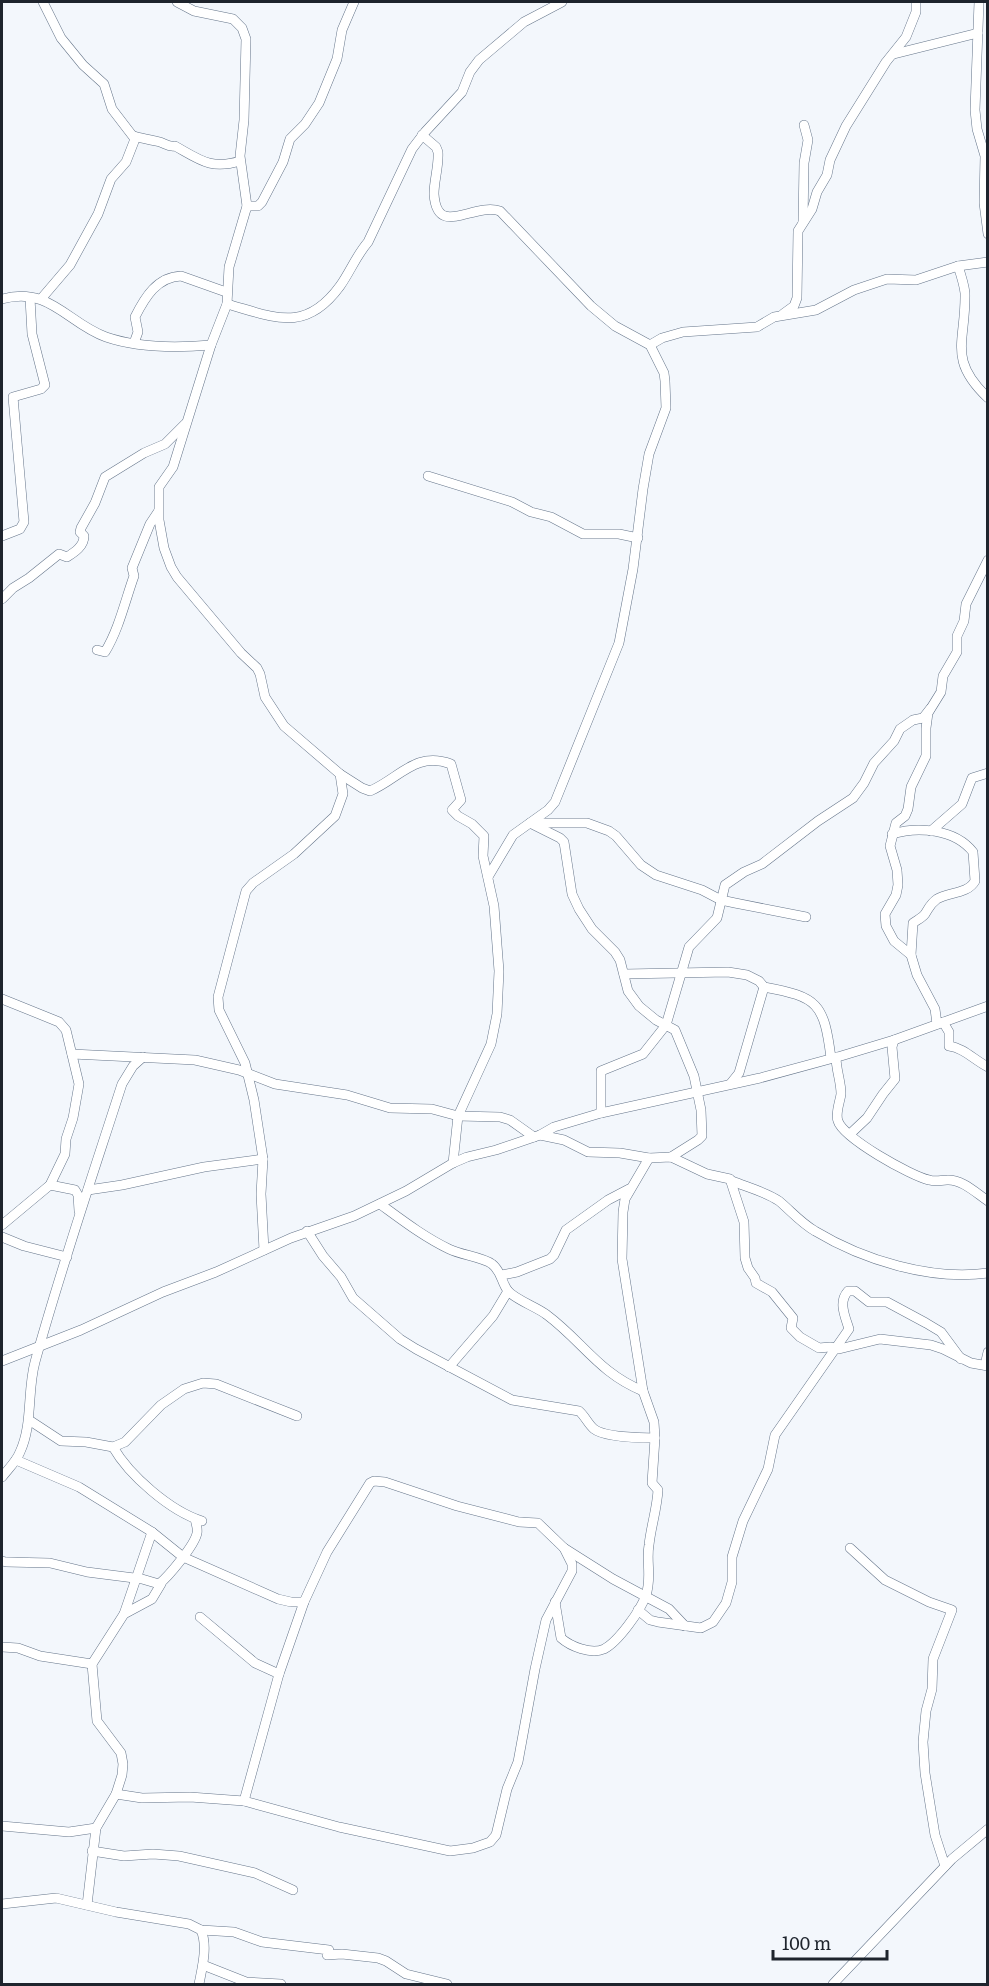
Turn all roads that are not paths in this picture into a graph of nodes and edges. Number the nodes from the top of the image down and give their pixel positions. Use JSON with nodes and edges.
{"nodes":[{"id":1,"x":43,"y":2,"type":"edge"},
{"id":2,"x":177,"y":2,"type":"edge"},
{"id":3,"x":354,"y":2,"type":"edge"},
{"id":4,"x":562,"y":2,"type":"edge"},
{"id":5,"x":916,"y":2,"type":"edge"},
{"id":6,"x":980,"y":2,"type":"edge"},
{"id":7,"x":978,"y":33,"type":"junction"},
{"id":8,"x":894,"y":54,"type":"junction"},
{"id":9,"x":804,"y":125,"type":"dead end"},
{"id":10,"x":422,"y":135,"type":"junction"},
{"id":11,"x":134,"y":136,"type":"junction"},
{"id":12,"x":240,"y":161,"type":"junction"},
{"id":13,"x":247,"y":206,"type":"junction"},
{"id":14,"x":803,"y":222,"type":"junction"},
{"id":15,"x":987,"y":234,"type":"edge"},
{"id":16,"x":987,"y":262,"type":"edge"},
{"id":17,"x":958,"y":266,"type":"junction"},
{"id":18,"x":226,"y":292,"type":"junction"},
{"id":19,"x":30,"y":298,"type":"junction"},
{"id":20,"x":2,"y":299,"type":"edge"},
{"id":21,"x":41,"y":299,"type":"junction"},
{"id":22,"x":226,"y":304,"type":"junction"},
{"id":23,"x":782,"y":315,"type":"junction"},
{"id":24,"x":134,"y":343,"type":"junction"},
{"id":25,"x":211,"y":345,"type":"junction"},
{"id":26,"x":650,"y":345,"type":"junction"},
{"id":27,"x":987,"y":398,"type":"edge"},
{"id":28,"x":188,"y":419,"type":"junction"},
{"id":29,"x":428,"y":476,"type":"dead end"},
{"id":30,"x":159,"y":510,"type":"junction"},
{"id":31,"x":2,"y":536,"type":"edge"},
{"id":32,"x":638,"y":538,"type":"junction"},
{"id":33,"x":987,"y":560,"type":"edge"},
{"id":34,"x":2,"y":599,"type":"edge"},
{"id":35,"x":97,"y":650,"type":"dead end"},
{"id":36,"x":930,"y":709,"type":"junction"},
{"id":37,"x":987,"y":773,"type":"edge"},
{"id":38,"x":340,"y":774,"type":"junction"},
{"id":39,"x":530,"y":823,"type":"junction"},
{"id":40,"x":931,"y":831,"type":"junction"},
{"id":41,"x":892,"y":834,"type":"junction"},
{"id":42,"x":488,"y":877,"type":"junction"},
{"id":43,"x":722,"y":900,"type":"junction"},
{"id":44,"x":806,"y":917,"type":"dead end"},
{"id":45,"x":911,"y":955,"type":"junction"},
{"id":46,"x":624,"y":974,"type":"junction"},
{"id":47,"x":681,"y":974,"type":"junction"},
{"id":48,"x":764,"y":987,"type":"junction"},
{"id":49,"x":2,"y":999,"type":"edge"},
{"id":50,"x":987,"y":1006,"type":"edge"},
{"id":51,"x":940,"y":1023,"type":"junction"},
{"id":52,"x":666,"y":1025,"type":"junction"},
{"id":53,"x":894,"y":1040,"type":"junction"},
{"id":54,"x":72,"y":1054,"type":"junction"},
{"id":55,"x":144,"y":1057,"type":"junction"},
{"id":56,"x":833,"y":1058,"type":"junction"},
{"id":57,"x":987,"y":1067,"type":"edge"},
{"id":58,"x":248,"y":1075,"type":"junction"},
{"id":59,"x":731,"y":1083,"type":"junction"},
{"id":60,"x":698,"y":1091,"type":"junction"},
{"id":61,"x":602,"y":1113,"type":"junction"},
{"id":62,"x":458,"y":1116,"type":"junction"},
{"id":63,"x":850,"y":1134,"type":"junction"},
{"id":64,"x":537,"y":1136,"type":"junction"},
{"id":65,"x":671,"y":1157,"type":"junction"},
{"id":66,"x":649,"y":1158,"type":"junction"},
{"id":67,"x":263,"y":1159,"type":"junction"},
{"id":68,"x":453,"y":1163,"type":"junction"},
{"id":69,"x":732,"y":1181,"type":"junction"},
{"id":70,"x":50,"y":1185,"type":"junction"},
{"id":71,"x":630,"y":1189,"type":"junction"},
{"id":72,"x":88,"y":1190,"type":"junction"},
{"id":73,"x":987,"y":1201,"type":"edge"},
{"id":74,"x":380,"y":1204,"type":"junction"},
{"id":75,"x":80,"y":1213,"type":"junction"},
{"id":76,"x":2,"y":1225,"type":"edge"},
{"id":77,"x":308,"y":1231,"type":"junction"},
{"id":78,"x":2,"y":1237,"type":"edge"},
{"id":79,"x":264,"y":1250,"type":"junction"},
{"id":80,"x":67,"y":1257,"type":"junction"},
{"id":81,"x":987,"y":1273,"type":"edge"},
{"id":82,"x":502,"y":1275,"type":"junction"},
{"id":83,"x":508,"y":1291,"type":"junction"},
{"id":84,"x":39,"y":1348,"type":"junction"},
{"id":85,"x":834,"y":1349,"type":"junction"},
{"id":86,"x":987,"y":1352,"type":"edge"},
{"id":87,"x":961,"y":1359,"type":"junction"},
{"id":88,"x":2,"y":1361,"type":"edge"},
{"id":89,"x":449,"y":1366,"type":"junction"},
{"id":90,"x":986,"y":1366,"type":"edge"},
{"id":91,"x":642,"y":1391,"type":"junction"},
{"id":92,"x":297,"y":1416,"type":"dead end"},
{"id":93,"x":29,"y":1420,"type":"junction"},
{"id":94,"x":655,"y":1437,"type":"junction"},
{"id":95,"x":112,"y":1447,"type":"junction"},
{"id":96,"x":16,"y":1460,"type":"junction"},
{"id":97,"x":2,"y":1477,"type":"edge"},
{"id":98,"x":152,"y":1532,"type":"junction"},
{"id":99,"x":564,"y":1548,"type":"junction"},
{"id":100,"x":850,"y":1548,"type":"dead end"},
{"id":101,"x":183,"y":1557,"type":"junction"},
{"id":102,"x":2,"y":1561,"type":"edge"},
{"id":103,"x":135,"y":1580,"type":"junction"},
{"id":104,"x":161,"y":1584,"type":"junction"},
{"id":105,"x":646,"y":1595,"type":"junction"},
{"id":106,"x":304,"y":1602,"type":"junction"},
{"id":107,"x":555,"y":1602,"type":"junction"},
{"id":108,"x":638,"y":1610,"type":"junction"},
{"id":109,"x":124,"y":1614,"type":"junction"},
{"id":110,"x":200,"y":1617,"type":"dead end"},
{"id":111,"x":685,"y":1626,"type":"junction"},
{"id":112,"x":2,"y":1647,"type":"edge"},
{"id":113,"x":92,"y":1664,"type":"junction"},
{"id":114,"x":279,"y":1674,"type":"junction"},
{"id":115,"x":116,"y":1794,"type":"junction"},
{"id":116,"x":244,"y":1801,"type":"junction"},
{"id":117,"x":2,"y":1826,"type":"edge"},
{"id":118,"x":96,"y":1828,"type":"junction"},
{"id":119,"x":987,"y":1828,"type":"edge"},
{"id":120,"x":92,"y":1851,"type":"junction"},
{"id":121,"x":945,"y":1866,"type":"junction"},
{"id":122,"x":293,"y":1890,"type":"dead end"},
{"id":123,"x":2,"y":1904,"type":"edge"},
{"id":124,"x":87,"y":1905,"type":"junction"},
{"id":125,"x":201,"y":1930,"type":"junction"},
{"id":126,"x":203,"y":1965,"type":"junction"},
{"id":127,"x":199,"y":1984,"type":"edge"},
{"id":128,"x":280,"y":1984,"type":"edge"},
{"id":129,"x":447,"y":1984,"type":"edge"},
{"id":130,"x":833,"y":1984,"type":"edge"}],
"edges":[{"from":1,"to":11,"type":"street"},
{"from":2,"to":12,"type":"street"},
{"from":3,"to":13,"type":"street"},
{"from":4,"to":10,"type":"street"},
{"from":5,"to":8,"type":"street"},
{"from":6,"to":7,"type":"street"},
{"from":7,"to":8,"type":"street"},
{"from":7,"to":15,"type":"street"},
{"from":8,"to":14,"type":"street"},
{"from":9,"to":14,"type":"street"},
{"from":10,"to":22,"type":"street"},
{"from":10,"to":26,"type":"street"},
{"from":11,"to":12,"type":"street"},
{"from":11,"to":21,"type":"street"},
{"from":12,"to":13,"type":"street"},
{"from":13,"to":18,"type":"street"},
{"from":14,"to":23,"type":"street"},
{"from":16,"to":17,"type":"street"},
{"from":17,"to":23,"type":"street"},
{"from":17,"to":27,"type":"street"},
{"from":18,"to":22,"type":"street"},
{"from":18,"to":24,"type":"street"},
{"from":19,"to":20,"type":"street"},
{"from":19,"to":21,"type":"street"},
{"from":19,"to":31,"type":"street"},
{"from":21,"to":24,"type":"street"},
{"from":22,"to":25,"type":"street"},
{"from":23,"to":26,"type":"street"},
{"from":24,"to":25,"type":"street"},
{"from":25,"to":28,"type":"street"},
{"from":26,"to":32,"type":"street"},
{"from":28,"to":30,"type":"street"},
{"from":28,"to":34,"type":"street"},
{"from":29,"to":32,"type":"street"},
{"from":30,"to":35,"type":"street"},
{"from":30,"to":38,"type":"street"},
{"from":32,"to":39,"type":"street"},
{"from":33,"to":36,"type":"street"},
{"from":36,"to":41,"type":"street"},
{"from":36,"to":43,"type":"street"},
{"from":37,"to":40,"type":"street"},
{"from":38,"to":42,"type":"street"},
{"from":38,"to":58,"type":"street"},
{"from":39,"to":42,"type":"street"},
{"from":39,"to":43,"type":"street"},
{"from":39,"to":46,"type":"street"},
{"from":40,"to":41,"type":"street"},
{"from":40,"to":45,"type":"street"},
{"from":41,"to":45,"type":"street"},
{"from":42,"to":62,"type":"street"},
{"from":43,"to":44,"type":"street"},
{"from":43,"to":47,"type":"street"},
{"from":45,"to":51,"type":"street"},
{"from":46,"to":47,"type":"street"},
{"from":46,"to":52,"type":"street"},
{"from":47,"to":48,"type":"street"},
{"from":47,"to":52,"type":"street"},
{"from":48,"to":56,"type":"street"},
{"from":48,"to":59,"type":"street"},
{"from":49,"to":54,"type":"street"},
{"from":50,"to":51,"type":"street"},
{"from":51,"to":53,"type":"street"},
{"from":51,"to":57,"type":"street"},
{"from":52,"to":60,"type":"street"},
{"from":52,"to":61,"type":"street"},
{"from":53,"to":56,"type":"street"},
{"from":53,"to":63,"type":"street"},
{"from":54,"to":55,"type":"street"},
{"from":54,"to":70,"type":"street"},
{"from":55,"to":58,"type":"street"},
{"from":55,"to":72,"type":"street"},
{"from":56,"to":59,"type":"street"},
{"from":56,"to":63,"type":"street"},
{"from":58,"to":62,"type":"street"},
{"from":58,"to":67,"type":"street"},
{"from":59,"to":60,"type":"street"},
{"from":60,"to":61,"type":"street"},
{"from":60,"to":65,"type":"street"},
{"from":61,"to":64,"type":"street"},
{"from":62,"to":64,"type":"street"},
{"from":62,"to":68,"type":"street"},
{"from":63,"to":73,"type":"street"},
{"from":64,"to":66,"type":"street"},
{"from":64,"to":68,"type":"street"},
{"from":65,"to":66,"type":"street"},
{"from":65,"to":69,"type":"street"},
{"from":66,"to":71,"type":"street"},
{"from":67,"to":72,"type":"street"},
{"from":67,"to":79,"type":"street"},
{"from":68,"to":74,"type":"street"},
{"from":69,"to":81,"type":"street"},
{"from":69,"to":85,"type":"street"},
{"from":70,"to":75,"type":"street"},
{"from":70,"to":76,"type":"street"},
{"from":71,"to":82,"type":"street"},
{"from":71,"to":91,"type":"street"},
{"from":72,"to":75,"type":"street"},
{"from":74,"to":77,"type":"street"},
{"from":74,"to":82,"type":"street"},
{"from":75,"to":80,"type":"street"},
{"from":77,"to":79,"type":"street"},
{"from":77,"to":89,"type":"street"},
{"from":78,"to":80,"type":"street"},
{"from":79,"to":84,"type":"street"},
{"from":80,"to":84,"type":"street"},
{"from":82,"to":83,"type":"street"},
{"from":83,"to":89,"type":"street"},
{"from":83,"to":91,"type":"street"},
{"from":84,"to":88,"type":"street"},
{"from":84,"to":93,"type":"street"},
{"from":85,"to":87,"type":"street"},
{"from":85,"to":87,"type":"street"},
{"from":85,"to":111,"type":"street"},
{"from":86,"to":90,"type":"street"},
{"from":87,"to":90,"type":"street"},
{"from":89,"to":94,"type":"street"},
{"from":91,"to":94,"type":"street"},
{"from":92,"to":95,"type":"street"},
{"from":93,"to":95,"type":"street"},
{"from":93,"to":96,"type":"street"},
{"from":94,"to":105,"type":"street"},
{"from":95,"to":101,"type":"street"},
{"from":96,"to":97,"type":"street"},
{"from":96,"to":98,"type":"street"},
{"from":98,"to":101,"type":"street"},
{"from":98,"to":103,"type":"street"},
{"from":99,"to":105,"type":"street"},
{"from":99,"to":106,"type":"street"},
{"from":99,"to":107,"type":"street"},
{"from":100,"to":121,"type":"street"},
{"from":101,"to":104,"type":"street"},
{"from":101,"to":106,"type":"street"},
{"from":102,"to":103,"type":"street"},
{"from":103,"to":104,"type":"street"},
{"from":103,"to":109,"type":"street"},
{"from":104,"to":109,"type":"street"},
{"from":105,"to":108,"type":"street"},
{"from":105,"to":111,"type":"street"},
{"from":106,"to":114,"type":"street"},
{"from":107,"to":108,"type":"street"},
{"from":107,"to":116,"type":"street"},
{"from":108,"to":111,"type":"street"},
{"from":109,"to":113,"type":"street"},
{"from":110,"to":114,"type":"street"},
{"from":112,"to":113,"type":"street"},
{"from":113,"to":115,"type":"street"},
{"from":114,"to":116,"type":"street"},
{"from":115,"to":116,"type":"street"},
{"from":115,"to":118,"type":"street"},
{"from":117,"to":118,"type":"street"},
{"from":118,"to":120,"type":"street"},
{"from":119,"to":121,"type":"street"},
{"from":120,"to":122,"type":"street"},
{"from":120,"to":124,"type":"street"},
{"from":121,"to":130,"type":"street"},
{"from":123,"to":124,"type":"street"},
{"from":124,"to":125,"type":"street"},
{"from":125,"to":126,"type":"street"},
{"from":125,"to":129,"type":"street"},
{"from":126,"to":127,"type":"street"},
{"from":126,"to":128,"type":"street"}]}
